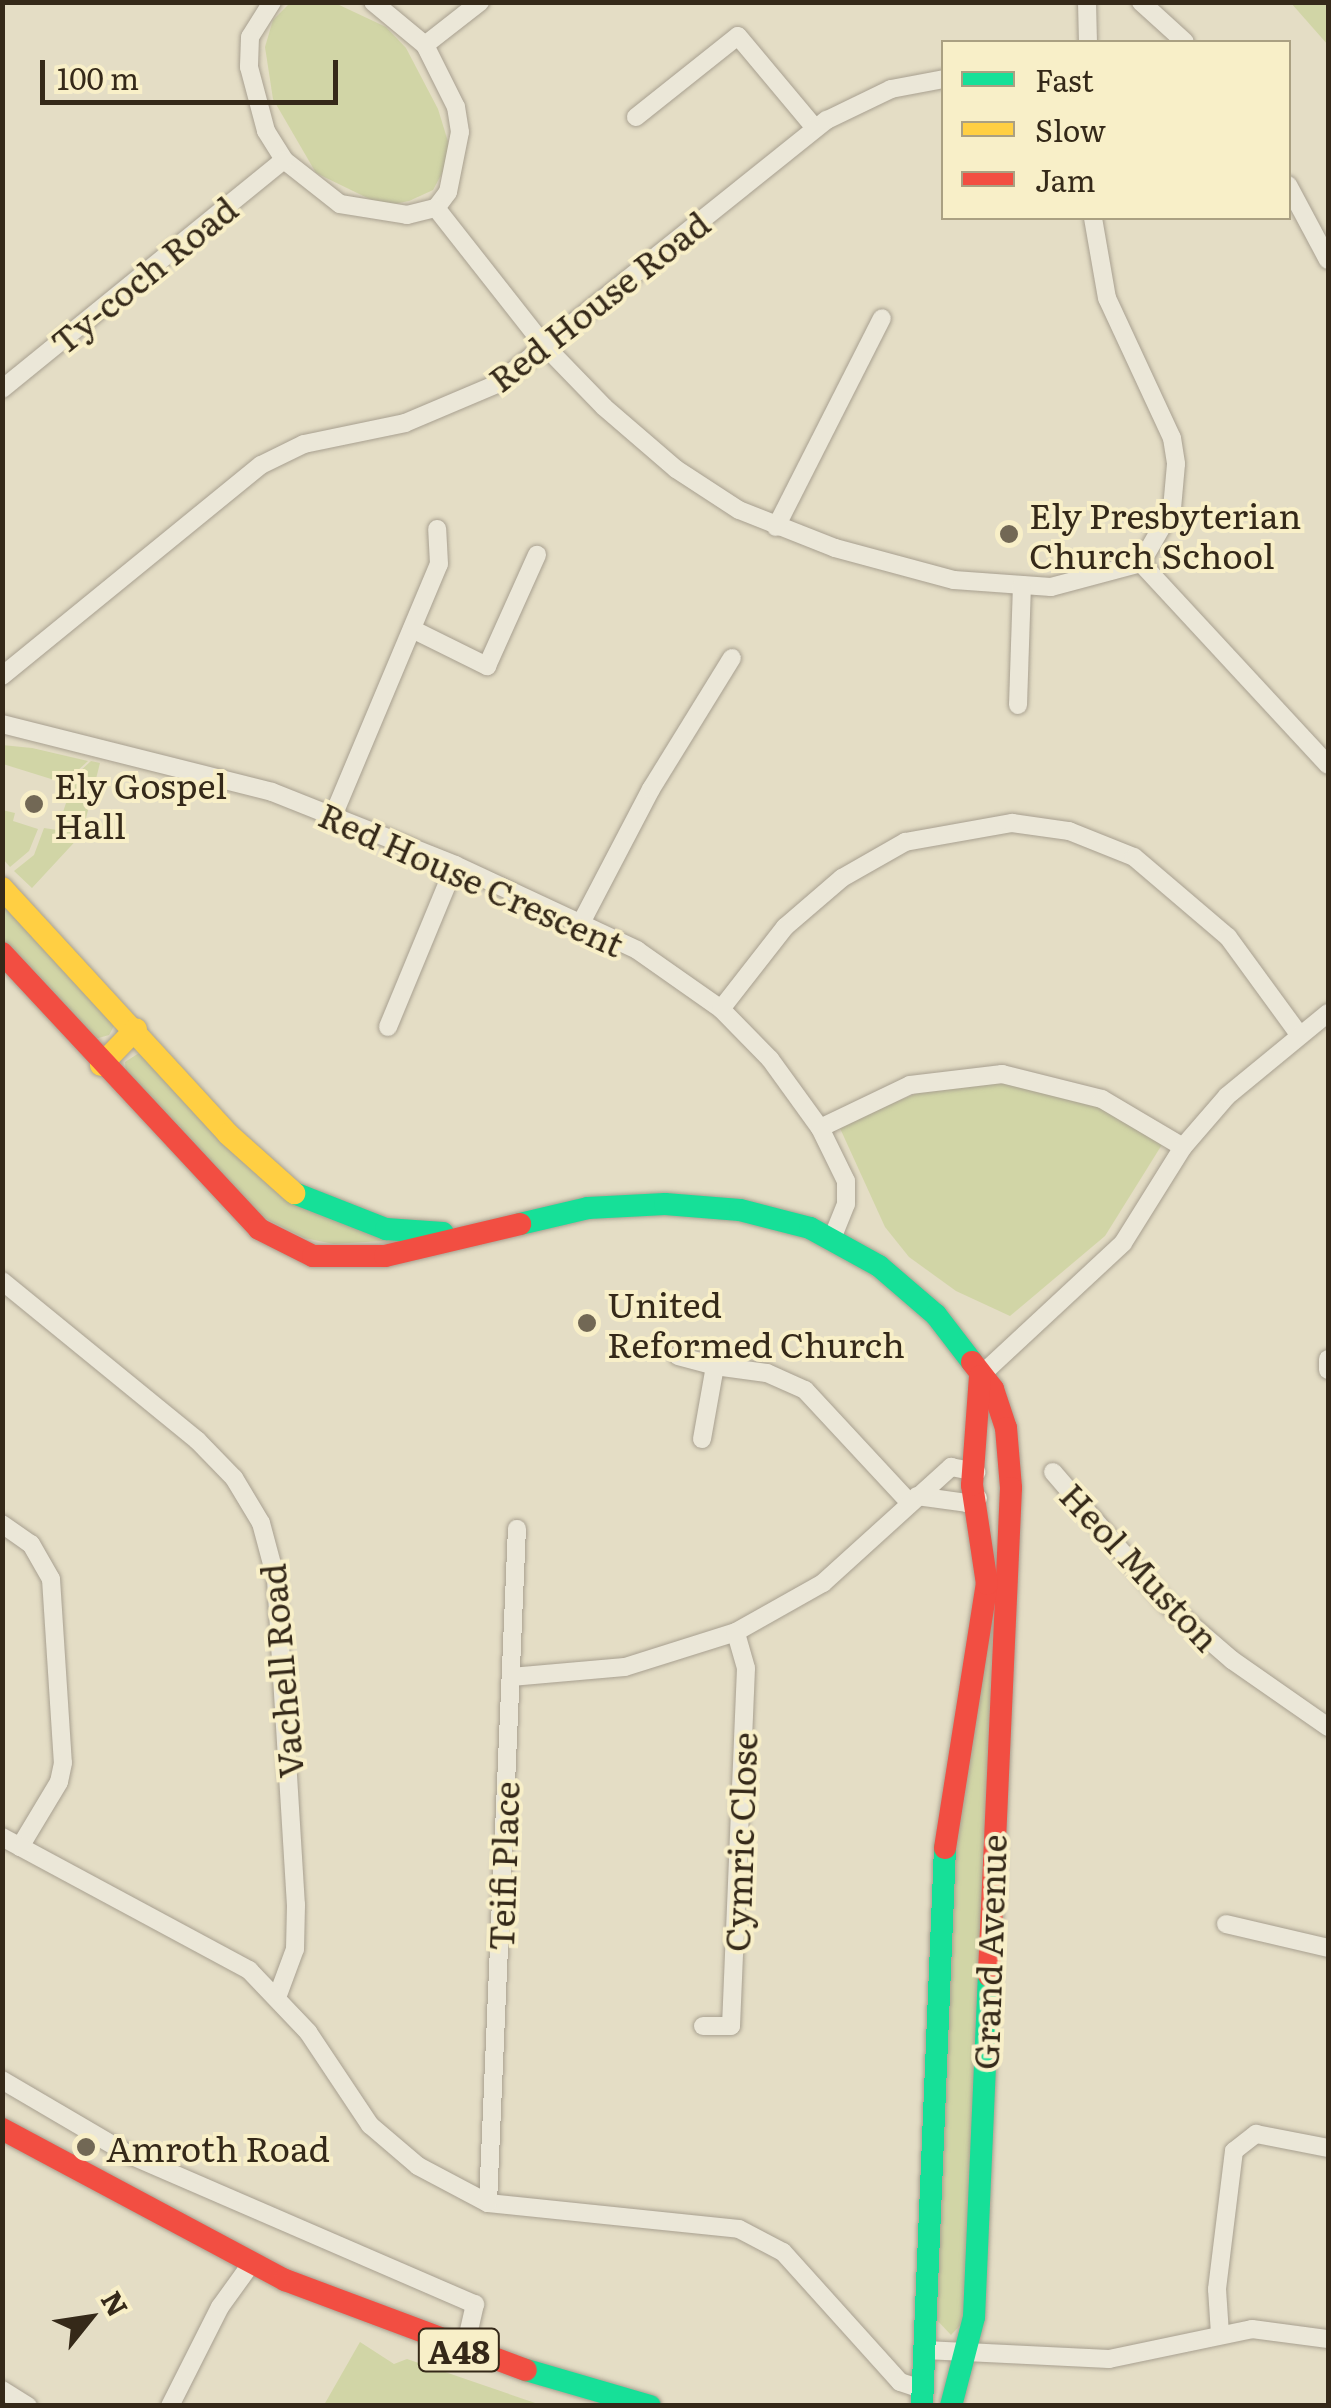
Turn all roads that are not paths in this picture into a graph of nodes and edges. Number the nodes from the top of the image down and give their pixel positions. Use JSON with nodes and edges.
{"nodes":[{"id":1,"x":272,"y":2,"type":"edge"},
{"id":2,"x":373,"y":2,"type":"edge"},
{"id":3,"x":480,"y":2,"type":"edge"},
{"id":4,"x":1088,"y":2,"type":"edge"},
{"id":5,"x":1141,"y":2,"type":"edge"},
{"id":6,"x":1088,"y":40,"type":"edge"},
{"id":7,"x":1184,"y":40,"type":"edge"},
{"id":8,"x":425,"y":45,"type":"junction"},
{"id":9,"x":941,"y":80,"type":"edge"},
{"id":10,"x":636,"y":118,"type":"dead end"},
{"id":11,"x":815,"y":128,"type":"junction"},
{"id":12,"x":284,"y":160,"type":"junction"},
{"id":13,"x":1291,"y":191,"type":"edge"},
{"id":14,"x":436,"y":208,"type":"junction"},
{"id":15,"x":1093,"y":220,"type":"edge"},
{"id":16,"x":1328,"y":260,"type":"edge"},
{"id":17,"x":882,"y":318,"type":"dead end"},
{"id":18,"x":544,"y":345,"type":"junction"},
{"id":19,"x":2,"y":389,"type":"edge"},
{"id":20,"x":776,"y":527,"type":"junction"},
{"id":21,"x":437,"y":530,"type":"dead end"},
{"id":22,"x":537,"y":555,"type":"dead end"},
{"id":23,"x":1141,"y":564,"type":"junction"},
{"id":24,"x":1022,"y":585,"type":"junction"},
{"id":25,"x":412,"y":629,"type":"junction"},
{"id":26,"x":732,"y":658,"type":"dead end"},
{"id":27,"x":2,"y":676,"type":"edge"},
{"id":28,"x":1018,"y":705,"type":"dead end"},
{"id":29,"x":2,"y":724,"type":"edge"},
{"id":30,"x":1328,"y":765,"type":"edge"},
{"id":31,"x":333,"y":816,"type":"junction"},
{"id":32,"x":455,"y":866,"type":"junction"},
{"id":33,"x":2,"y":888,"type":"edge"},
{"id":34,"x":582,"y":921,"type":"junction"},
{"id":35,"x":2,"y":953,"type":"edge"},
{"id":36,"x":721,"y":1009,"type":"junction"},
{"id":37,"x":1328,"y":1013,"type":"edge"},
{"id":38,"x":388,"y":1026,"type":"dead end"},
{"id":39,"x":136,"y":1030,"type":"junction"},
{"id":40,"x":1298,"y":1033,"type":"junction"},
{"id":41,"x":101,"y":1065,"type":"junction"},
{"id":42,"x":820,"y":1128,"type":"junction"},
{"id":43,"x":1183,"y":1147,"type":"junction"},
{"id":44,"x":456,"y":1234,"type":"junction"},
{"id":45,"x":832,"y":1238,"type":"junction"},
{"id":46,"x":2,"y":1281,"type":"edge"},
{"id":47,"x":678,"y":1356,"type":"dead end"},
{"id":48,"x":1328,"y":1359,"type":"edge"},
{"id":49,"x":714,"y":1366,"type":"junction"},
{"id":50,"x":1328,"y":1370,"type":"edge"},
{"id":51,"x":980,"y":1376,"type":"junction"},
{"id":52,"x":702,"y":1438,"type":"dead end"},
{"id":53,"x":978,"y":1472,"type":"junction"},
{"id":54,"x":1054,"y":1472,"type":"dead end"},
{"id":55,"x":1008,"y":1485,"type":"junction"},
{"id":56,"x":978,"y":1498,"type":"junction"},
{"id":57,"x":913,"y":1499,"type":"junction"},
{"id":58,"x":2,"y":1524,"type":"edge"},
{"id":59,"x":517,"y":1529,"type":"dead end"},
{"id":60,"x":736,"y":1632,"type":"junction"},
{"id":61,"x":511,"y":1677,"type":"junction"},
{"id":62,"x":1328,"y":1727,"type":"edge"},
{"id":63,"x":2,"y":1837,"type":"edge"},
{"id":64,"x":20,"y":1846,"type":"junction"},
{"id":65,"x":1226,"y":1924,"type":"dead end"},
{"id":66,"x":1328,"y":1948,"type":"edge"},
{"id":67,"x":278,"y":1994,"type":"junction"},
{"id":68,"x":703,"y":2026,"type":"dead end"},
{"id":69,"x":2,"y":2080,"type":"edge"},
{"id":70,"x":2,"y":2129,"type":"edge"},
{"id":71,"x":1328,"y":2148,"type":"edge"},
{"id":72,"x":488,"y":2203,"type":"junction"},
{"id":73,"x":251,"y":2264,"type":"junction"},
{"id":74,"x":1220,"y":2334,"type":"junction"},
{"id":75,"x":1328,"y":2339,"type":"edge"},
{"id":76,"x":925,"y":2350,"type":"junction"},
{"id":77,"x":464,"y":2352,"type":"junction"},
{"id":78,"x":963,"y":2352,"type":"junction"},
{"id":79,"x":2,"y":2390,"type":"edge"},
{"id":80,"x":922,"y":2397,"type":"edge"},
{"id":81,"x":28,"y":2406,"type":"edge"},
{"id":82,"x":170,"y":2406,"type":"edge"},
{"id":83,"x":650,"y":2406,"type":"edge"},
{"id":84,"x":950,"y":2406,"type":"edge"}],
"edges":[{"from":1,"to":12,"type":"street"},
{"from":2,"to":8,"type":"street"},
{"from":3,"to":8,"type":"street"},
{"from":4,"to":6,"type":"street"},
{"from":5,"to":7,"type":"street"},
{"from":8,"to":14,"type":"street"},
{"from":9,"to":11,"type":"street","name":"Red House Road"},
{"from":10,"to":11,"type":"street"},
{"from":11,"to":18,"type":"street","name":"Red House Road"},
{"from":12,"to":14,"type":"street"},
{"from":12,"to":19,"type":"street","name":"Ty-coch Road"},
{"from":13,"to":16,"type":"street"},
{"from":14,"to":18,"type":"street"},
{"from":15,"to":23,"type":"street"},
{"from":17,"to":20,"type":"street"},
{"from":18,"to":20,"type":"street"},
{"from":18,"to":27,"type":"street","name":"Red House Road"},
{"from":20,"to":24,"type":"street"},
{"from":21,"to":25,"type":"street"},
{"from":22,"to":25,"type":"street"},
{"from":23,"to":24,"type":"street"},
{"from":23,"to":30,"type":"street"},
{"from":24,"to":28,"type":"street"},
{"from":25,"to":31,"type":"street"},
{"from":26,"to":34,"type":"street"},
{"from":29,"to":31,"type":"street","name":"Red House Crescent"},
{"from":31,"to":32,"type":"street","name":"Red House Crescent"},
{"from":32,"to":34,"type":"street","name":"Red House Crescent"},
{"from":32,"to":38,"type":"street"},
{"from":33,"to":39,"type":"main road","name":"Grand Avenue"},
{"from":34,"to":36,"type":"street","name":"Red House Crescent"},
{"from":35,"to":41,"type":"main road","name":"Grand Avenue"},
{"from":36,"to":40,"type":"street"},
{"from":36,"to":42,"type":"street","name":"Red House Crescent"},
{"from":37,"to":40,"type":"street"},
{"from":39,"to":41,"type":"main road"},
{"from":39,"to":44,"type":"main road","name":"Grand Avenue"},
{"from":40,"to":43,"type":"street"},
{"from":41,"to":44,"type":"main road","name":"Grand Avenue"},
{"from":42,"to":43,"type":"street"},
{"from":42,"to":45,"type":"street","name":"Red House Crescent"},
{"from":43,"to":51,"type":"street"},
{"from":44,"to":45,"type":"main road","name":"Grand Avenue"},
{"from":45,"to":51,"type":"main road","name":"Grand Avenue"},
{"from":46,"to":67,"type":"street","name":"Vachell Road"},
{"from":47,"to":49,"type":"street"},
{"from":48,"to":50,"type":"street"},
{"from":49,"to":52,"type":"street"},
{"from":49,"to":57,"type":"street"},
{"from":51,"to":53,"type":"main road","name":"Grand Avenue"},
{"from":51,"to":55,"type":"main road","name":"Grand Avenue"},
{"from":53,"to":55,"type":"main road"},
{"from":53,"to":56,"type":"main road","name":"Grand Avenue"},
{"from":53,"to":57,"type":"street"},
{"from":54,"to":62,"type":"street","name":"Heol Muston"},
{"from":55,"to":56,"type":"main road"},
{"from":55,"to":78,"type":"main road","name":"Grand Avenue"},
{"from":56,"to":57,"type":"street"},
{"from":56,"to":76,"type":"main road","name":"Grand Avenue"},
{"from":57,"to":60,"type":"street"},
{"from":58,"to":64,"type":"street"},
{"from":59,"to":61,"type":"street","name":"Teifi Place"},
{"from":60,"to":61,"type":"street"},
{"from":60,"to":68,"type":"street","name":"Cymric Close"},
{"from":61,"to":72,"type":"street","name":"Teifi Place"},
{"from":63,"to":64,"type":"street"},
{"from":64,"to":67,"type":"street"},
{"from":65,"to":66,"type":"street"},
{"from":67,"to":72,"type":"street"},
{"from":69,"to":77,"type":"street"},
{"from":70,"to":73,"type":"main road","number":"A48"},
{"from":71,"to":74,"type":"street"},
{"from":72,"to":80,"type":"street"},
{"from":73,"to":77,"type":"main road","number":"A48"},
{"from":73,"to":82,"type":"street"},
{"from":74,"to":75,"type":"street"},
{"from":74,"to":78,"type":"street"},
{"from":76,"to":78,"type":"street"},
{"from":76,"to":80,"type":"main road","name":"Grand Avenue"},
{"from":77,"to":83,"type":"main road","number":"A48"},
{"from":78,"to":84,"type":"main road","name":"Grand Avenue"},
{"from":79,"to":81,"type":"street"}]}
